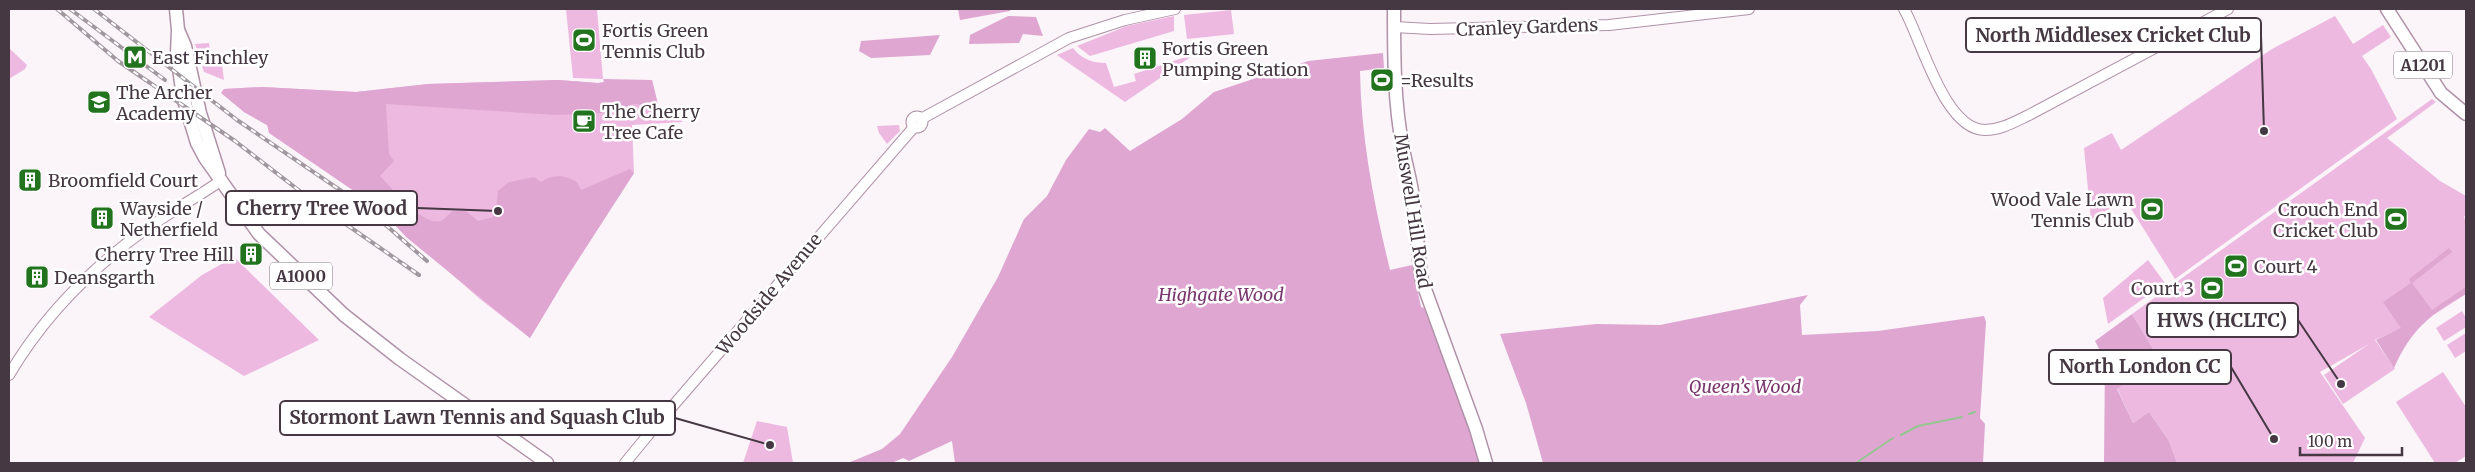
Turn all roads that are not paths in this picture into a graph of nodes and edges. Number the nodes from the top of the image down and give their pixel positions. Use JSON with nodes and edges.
{"nodes":[{"id":1,"x":176,"y":9,"type":"edge"},
{"id":2,"x":1176,"y":9,"type":"edge"},
{"id":3,"x":1394,"y":9,"type":"edge"},
{"id":4,"x":1748,"y":9,"type":"edge"},
{"id":5,"x":1904,"y":9,"type":"edge"},
{"id":6,"x":2228,"y":9,"type":"edge"},
{"id":7,"x":2387,"y":9,"type":"edge"},
{"id":8,"x":1394,"y":27,"type":"junction"},
{"id":9,"x":178,"y":30,"type":"junction"},
{"id":10,"x":2466,"y":114,"type":"edge"},
{"id":11,"x":221,"y":179,"type":"junction"},
{"id":12,"x":9,"y":375,"type":"edge"},
{"id":13,"x":546,"y":463,"type":"edge"},
{"id":14,"x":625,"y":463,"type":"edge"},
{"id":15,"x":1486,"y":463,"type":"edge"}],
"edges":[{"from":1,"to":9,"type":"main road","number":"A1000"},
{"from":2,"to":14,"type":"street","name":"Woodside Avenue","bridge":true},
{"from":3,"to":8,"type":"main road","name":"Muswell Hill Road"},
{"from":4,"to":8,"type":"street","name":"Cranley Gardens"},
{"from":5,"to":6,"type":"street"},
{"from":7,"to":10,"type":"main road","number":"A1201"},
{"from":8,"to":15,"type":"main road","name":"Muswell Hill Road"},
{"from":9,"to":11,"type":"main road","number":"A1000"},
{"from":9,"to":11,"type":"main road","number":"A1000"},
{"from":11,"to":12,"type":"street"},
{"from":11,"to":13,"type":"main road","number":"A1000"}]}
